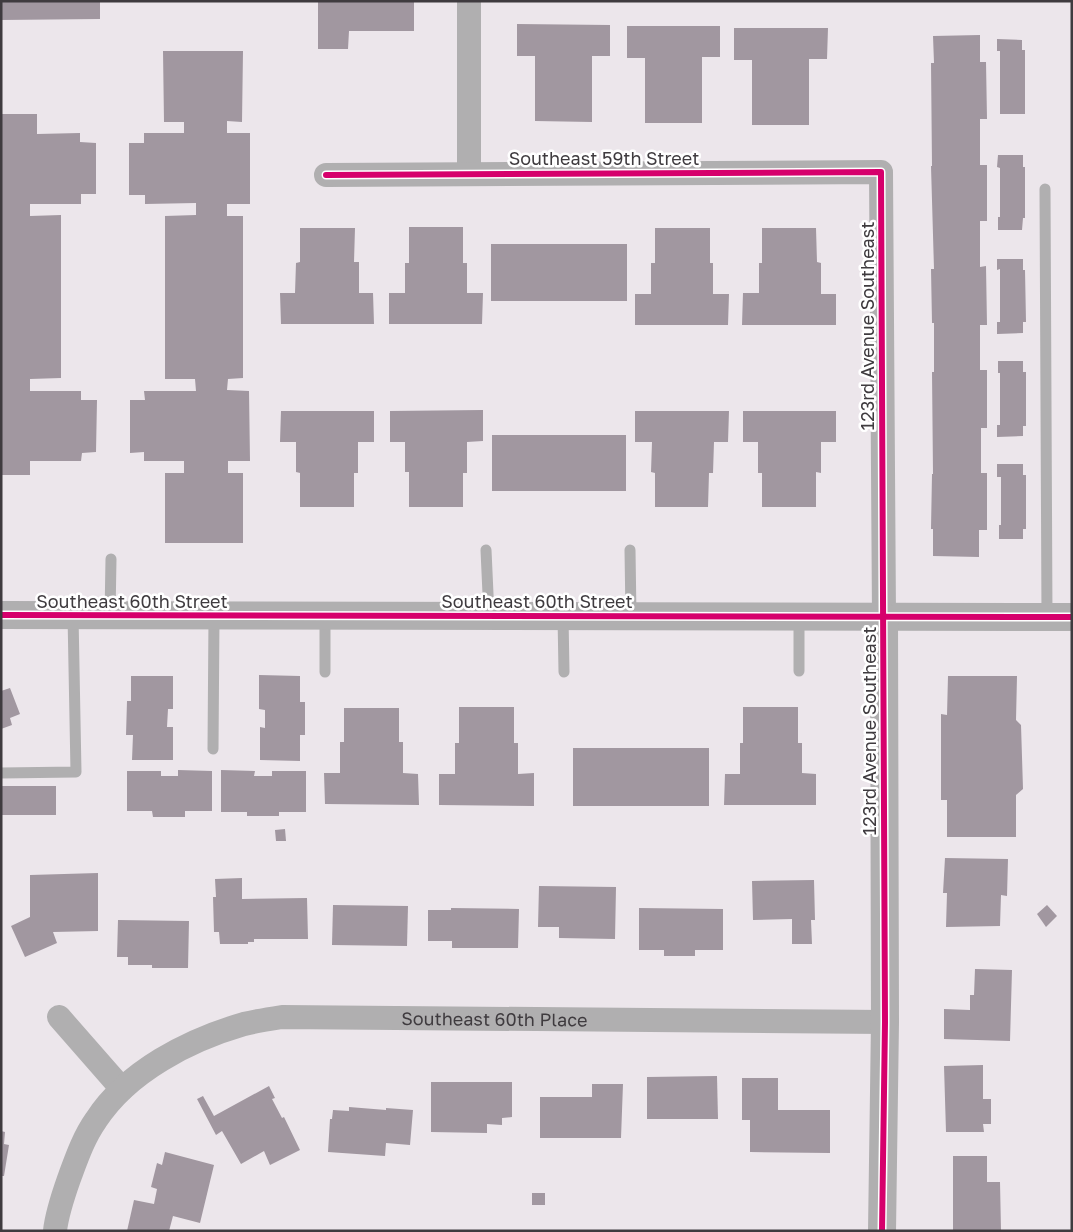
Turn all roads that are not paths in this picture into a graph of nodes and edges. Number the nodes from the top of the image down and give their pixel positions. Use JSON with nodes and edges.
{"nodes":[{"id":1,"x":469,"y":1,"type":"edge"},
{"id":2,"x":881,"y":172,"type":"joint"},
{"id":3,"x":469,"y":173,"type":"junction"},
{"id":4,"x":326,"y":175,"type":"dead end"},
{"id":5,"x":1045,"y":189,"type":"dead end"},
{"id":6,"x":486,"y":550,"type":"dead end"},
{"id":7,"x":630,"y":550,"type":"dead end"},
{"id":8,"x":112,"y":559,"type":"dead end"},
{"id":9,"x":1,"y":615,"type":"edge"},
{"id":10,"x":73,"y":615,"type":"junction"},
{"id":11,"x":110,"y":616,"type":"junction"},
{"id":12,"x":214,"y":616,"type":"junction"},
{"id":13,"x":325,"y":616,"type":"junction"},
{"id":14,"x":489,"y":616,"type":"junction"},
{"id":15,"x":562,"y":616,"type":"junction"},
{"id":16,"x":631,"y":616,"type":"junction"},
{"id":17,"x":799,"y":616,"type":"junction"},
{"id":18,"x":884,"y":617,"type":"junction"},
{"id":19,"x":1059,"y":617,"type":"edge"},
{"id":20,"x":799,"y":671,"type":"dead end"},
{"id":21,"x":325,"y":672,"type":"dead end"},
{"id":22,"x":564,"y":672,"type":"dead end"},
{"id":23,"x":213,"y":749,"type":"dead end"},
{"id":24,"x":1,"y":773,"type":"edge"},
{"id":25,"x":59,"y":1017,"type":"dead end"},
{"id":26,"x":885,"y":1022,"type":"junction"},
{"id":27,"x":122,"y":1090,"type":"junction"},
{"id":28,"x":55,"y":1231,"type":"edge"},
{"id":29,"x":882,"y":1231,"type":"edge"}],
"edges":[{"from":1,"to":3,"type":"street"},
{"from":2,"to":3,"type":"street","name":"Southeast 59th Street"},
{"from":2,"to":18,"type":"street","name":"123rd Avenue Southeast"},
{"from":3,"to":4,"type":"street","name":"Southeast 59th Street"},
{"from":5,"to":19,"type":"lane"},
{"from":6,"to":14,"type":"lane"},
{"from":7,"to":16,"type":"lane"},
{"from":8,"to":11,"type":"lane"},
{"from":9,"to":10,"type":"street","name":"Southeast 60th Street"},
{"from":10,"to":11,"type":"street","name":"Southeast 60th Street"},
{"from":10,"to":24,"type":"lane"},
{"from":11,"to":12,"type":"street","name":"Southeast 60th Street"},
{"from":12,"to":13,"type":"street","name":"Southeast 60th Street"},
{"from":12,"to":23,"type":"lane"},
{"from":13,"to":14,"type":"street","name":"Southeast 60th Street"},
{"from":13,"to":21,"type":"lane"},
{"from":14,"to":15,"type":"street","name":"Southeast 60th Street"},
{"from":15,"to":16,"type":"street","name":"Southeast 60th Street"},
{"from":15,"to":22,"type":"lane"},
{"from":16,"to":17,"type":"street","name":"Southeast 60th Street"},
{"from":17,"to":18,"type":"street","name":"Southeast 60th Street"},
{"from":17,"to":20,"type":"lane"},
{"from":18,"to":19,"type":"street","name":"Southeast 60th Street"},
{"from":18,"to":26,"type":"street","name":"123rd Avenue Southeast"},
{"from":25,"to":27,"type":"street"},
{"from":26,"to":27,"type":"street","name":"Southeast 60th Place"},
{"from":26,"to":29,"type":"street","name":"123rd Avenue Southeast"},
{"from":27,"to":28,"type":"street","name":"Southeast 60th Place"}]}
